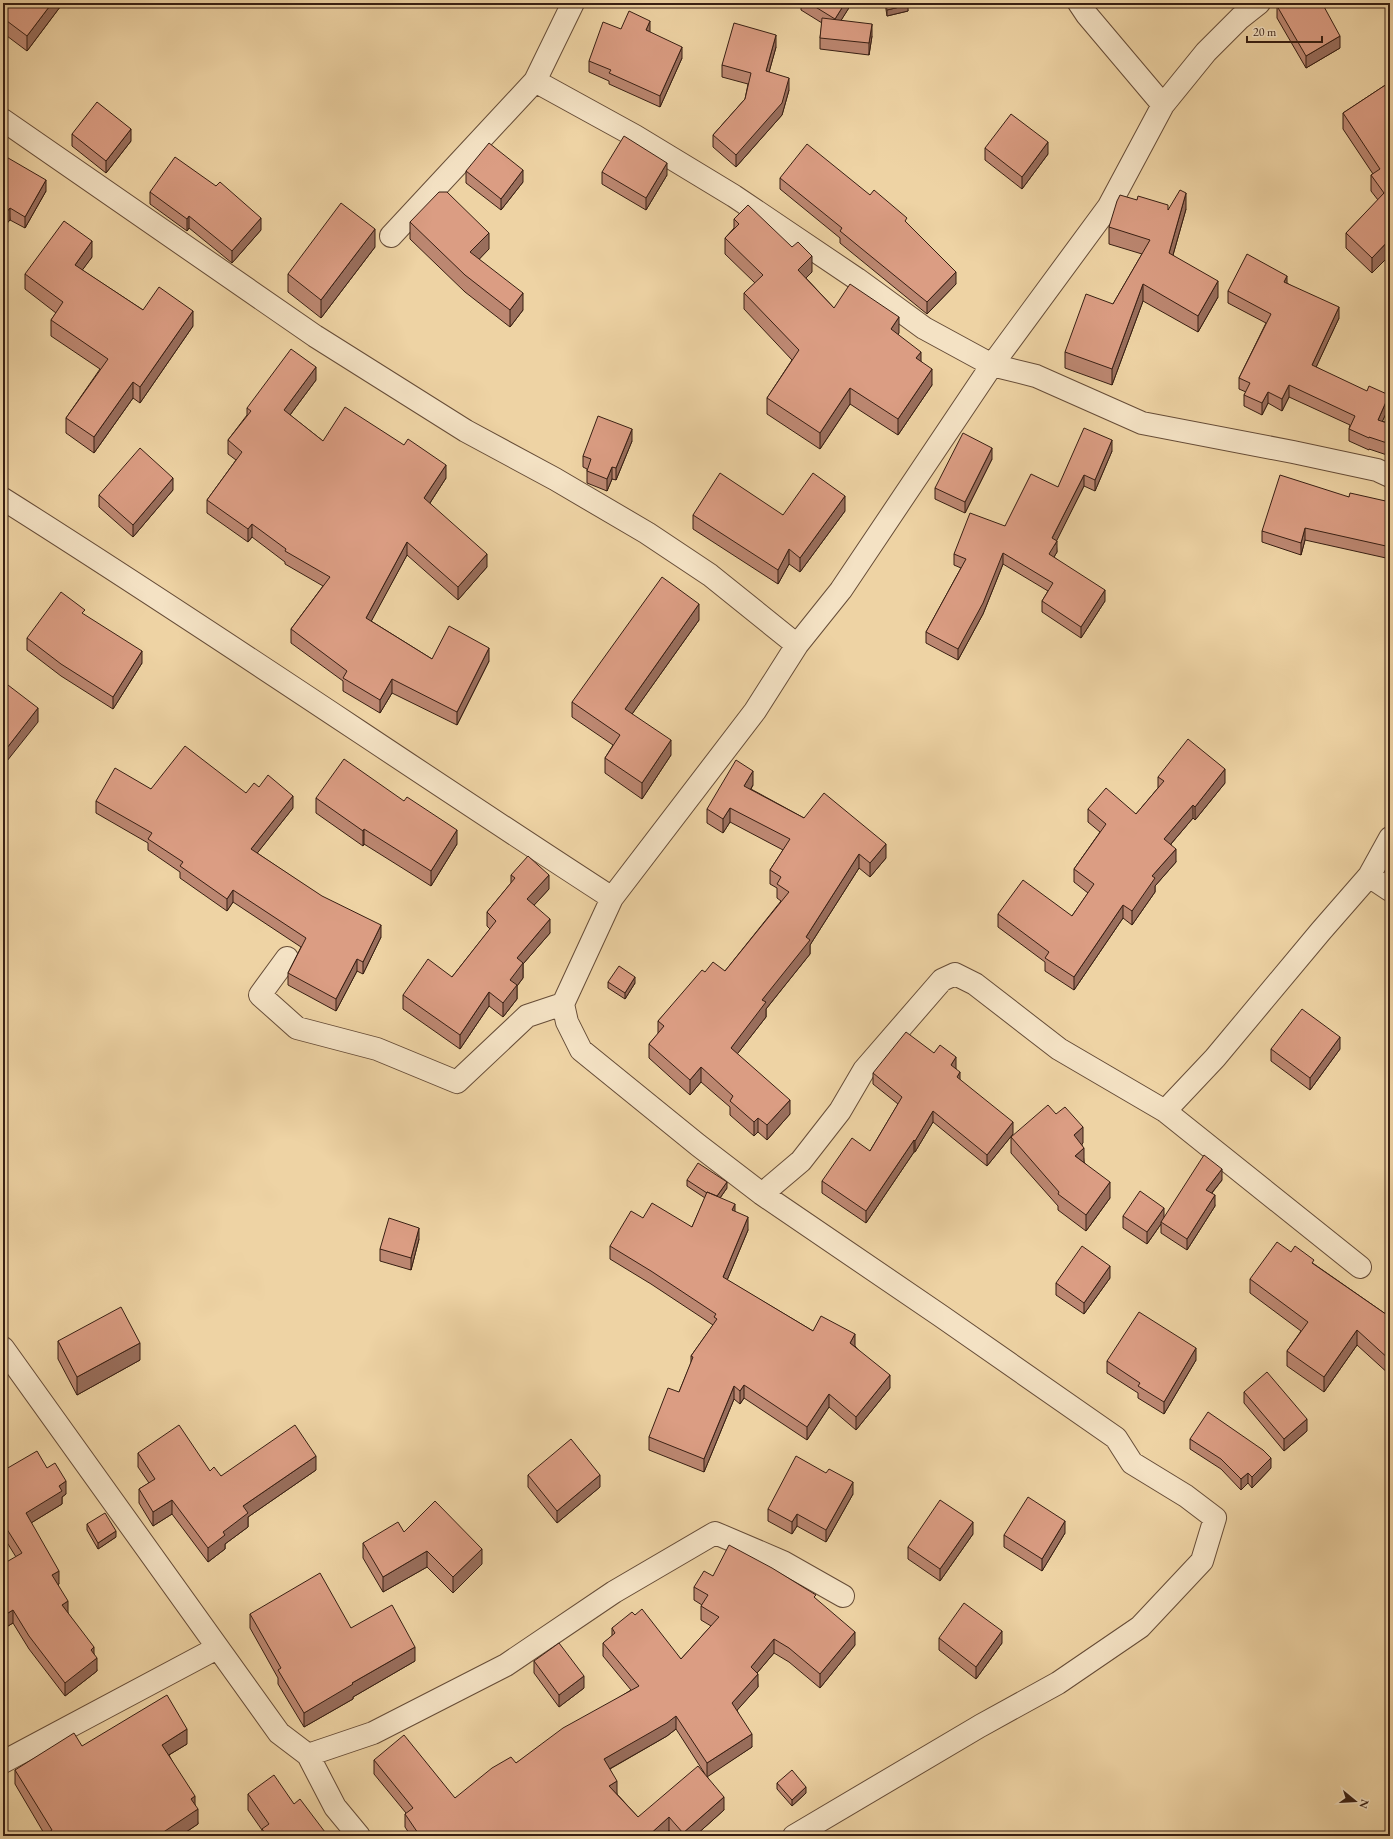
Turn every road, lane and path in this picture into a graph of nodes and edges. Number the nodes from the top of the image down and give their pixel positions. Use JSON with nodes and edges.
{"nodes":[{"id":1,"x":573,"y":3,"type":"edge"},
{"id":2,"x":1079,"y":3,"type":"edge"},
{"id":3,"x":1259,"y":3,"type":"edge"},
{"id":4,"x":535,"y":81,"type":"junction"},
{"id":5,"x":1163,"y":105,"type":"junction"},
{"id":6,"x":3,"y":120,"type":"edge"},
{"id":7,"x":391,"y":236,"type":"dead end"},
{"id":8,"x":992,"y":365,"type":"junction"},
{"id":9,"x":1390,"y":476,"type":"edge"},
{"id":10,"x":3,"y":499,"type":"edge"},
{"id":11,"x":797,"y":645,"type":"junction"},
{"id":12,"x":1390,"y":838,"type":"edge"},
{"id":13,"x":1369,"y":876,"type":"junction"},
{"id":14,"x":1390,"y":890,"type":"edge"},
{"id":15,"x":612,"y":898,"type":"junction"},
{"id":16,"x":287,"y":958,"type":"dead end"},
{"id":17,"x":563,"y":1004,"type":"junction"},
{"id":18,"x":1165,"y":1111,"type":"junction"},
{"id":19,"x":762,"y":1194,"type":"junction"},
{"id":20,"x":1360,"y":1267,"type":"dead end"},
{"id":21,"x":3,"y":1348,"type":"edge"},
{"id":22,"x":843,"y":1596,"type":"dead end"},
{"id":23,"x":217,"y":1648,"type":"junction"},
{"id":24,"x":308,"y":1755,"type":"junction"},
{"id":25,"x":3,"y":1762,"type":"edge"},
{"id":26,"x":359,"y":1836,"type":"edge"},
{"id":27,"x":794,"y":1836,"type":"edge"}],
"edges":[{"from":1,"to":4,"type":"street"},
{"from":2,"to":5,"type":"street"},
{"from":3,"to":5,"type":"street"},
{"from":4,"to":7,"type":"street"},
{"from":4,"to":8,"type":"street"},
{"from":5,"to":8,"type":"street"},
{"from":6,"to":11,"type":"street"},
{"from":8,"to":9,"type":"street"},
{"from":8,"to":11,"type":"street"},
{"from":10,"to":15,"type":"street"},
{"from":11,"to":15,"type":"street"},
{"from":12,"to":13,"type":"street"},
{"from":13,"to":14,"type":"street"},
{"from":13,"to":18,"type":"street"},
{"from":15,"to":17,"type":"street"},
{"from":16,"to":17,"type":"street"},
{"from":17,"to":19,"type":"street"},
{"from":18,"to":19,"type":"street"},
{"from":18,"to":20,"type":"street"},
{"from":19,"to":27,"type":"street"},
{"from":21,"to":23,"type":"street"},
{"from":22,"to":24,"type":"street"},
{"from":23,"to":24,"type":"street"},
{"from":23,"to":25,"type":"street"},
{"from":24,"to":26,"type":"street"}]}
